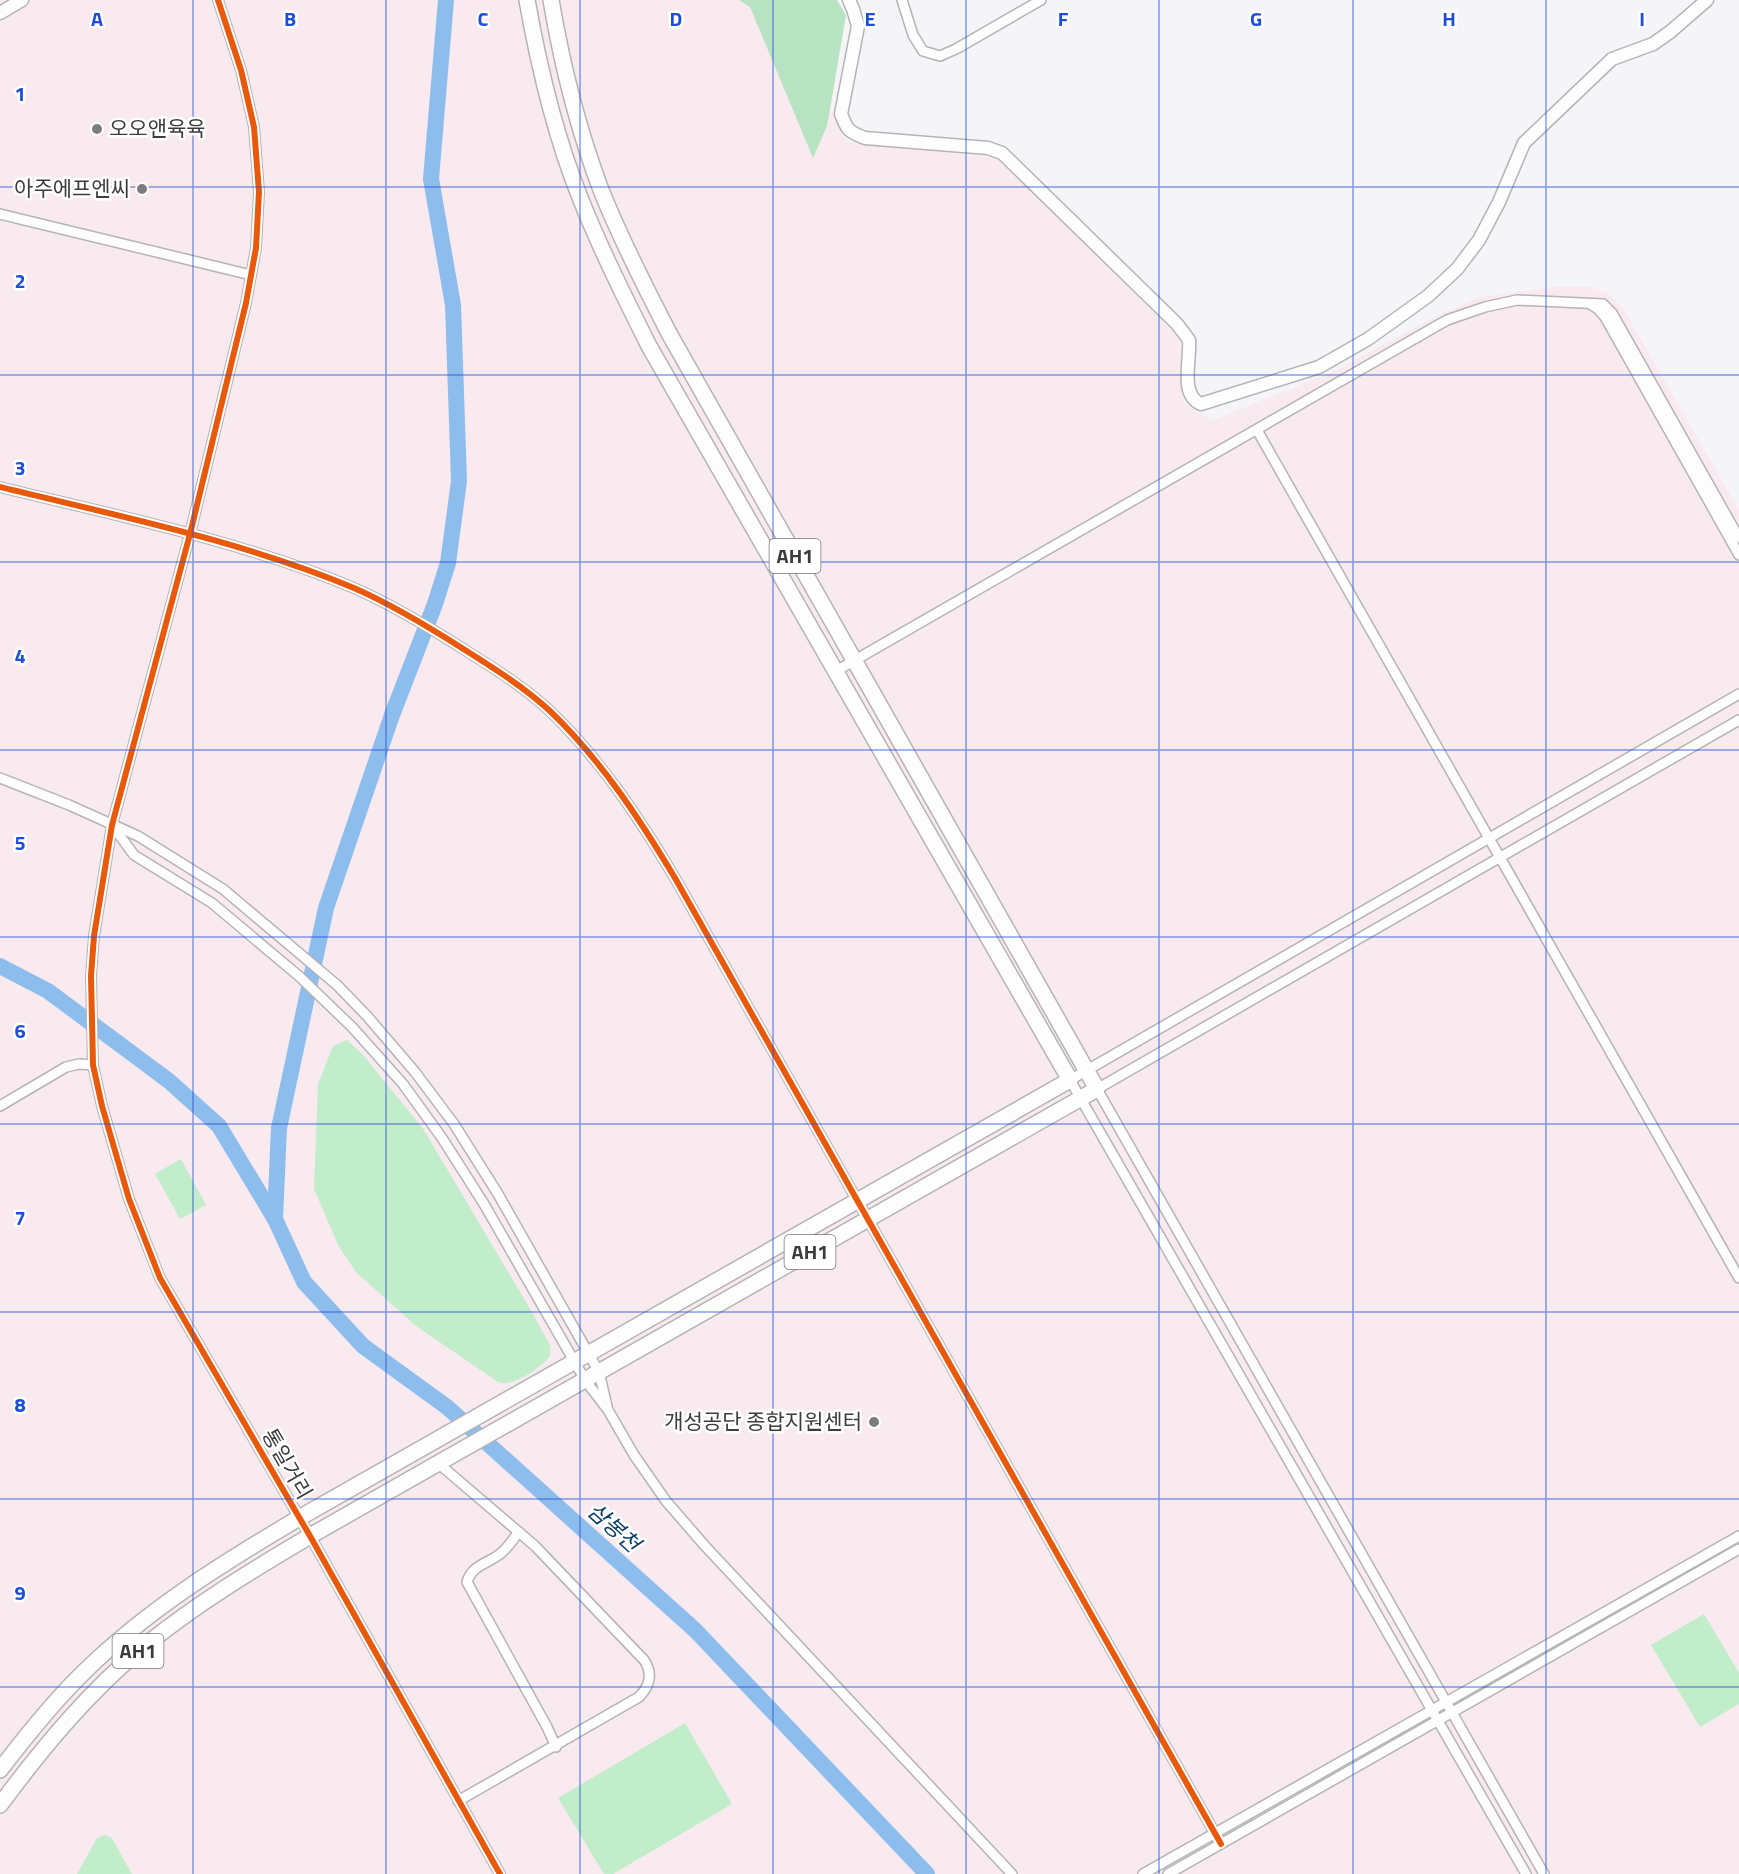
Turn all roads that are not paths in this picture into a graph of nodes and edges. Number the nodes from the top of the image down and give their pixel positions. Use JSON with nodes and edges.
{"nodes":[{"id":1,"x":22,"y":0,"type":"edge"},
{"id":2,"x":218,"y":0,"type":"edge"},
{"id":3,"x":527,"y":0,"type":"edge"},
{"id":4,"x":551,"y":0,"type":"edge"},
{"id":5,"x":849,"y":0,"type":"edge"},
{"id":6,"x":902,"y":0,"type":"edge"},
{"id":7,"x":1041,"y":0,"type":"edge"},
{"id":8,"x":1707,"y":0,"type":"edge"},
{"id":9,"x":0,"y":13,"type":"edge"},
{"id":10,"x":0,"y":214,"type":"edge"},
{"id":11,"x":251,"y":275,"type":"junction"},
{"id":12,"x":1585,"y":302,"type":"junction"},
{"id":13,"x":1257,"y":430,"type":"junction"},
{"id":14,"x":0,"y":488,"type":"edge"},
{"id":15,"x":190,"y":534,"type":"junction"},
{"id":16,"x":1739,"y":538,"type":"edge"},
{"id":17,"x":1739,"y":555,"type":"edge"},
{"id":18,"x":854,"y":660,"type":"junction"},
{"id":19,"x":836,"y":670,"type":"junction"},
{"id":20,"x":1739,"y":694,"type":"edge"},
{"id":21,"x":1739,"y":720,"type":"edge"},
{"id":22,"x":0,"y":778,"type":"edge"},
{"id":23,"x":112,"y":825,"type":"junction"},
{"id":24,"x":1489,"y":839,"type":"junction"},
{"id":25,"x":1500,"y":857,"type":"junction"},
{"id":26,"x":93,"y":1065,"type":"junction"},
{"id":27,"x":1087,"y":1070,"type":"junction"},
{"id":28,"x":1070,"y":1080,"type":"junction"},
{"id":29,"x":1097,"y":1089,"type":"junction"},
{"id":30,"x":1080,"y":1098,"type":"junction"},
{"id":31,"x":0,"y":1106,"type":"edge"},
{"id":32,"x":858,"y":1201,"type":"junction"},
{"id":33,"x":868,"y":1219,"type":"junction"},
{"id":34,"x":1739,"y":1278,"type":"edge"},
{"id":35,"x":589,"y":1354,"type":"junction"},
{"id":36,"x":575,"y":1362,"type":"junction"},
{"id":37,"x":599,"y":1372,"type":"junction"},
{"id":38,"x":585,"y":1380,"type":"junction"},
{"id":39,"x":608,"y":1410,"type":"junction"},
{"id":40,"x":438,"y":1463,"type":"junction"},
{"id":41,"x":299,"y":1518,"type":"junction"},
{"id":42,"x":519,"y":1532,"type":"junction"},
{"id":43,"x":310,"y":1536,"type":"junction"},
{"id":44,"x":1739,"y":1536,"type":"edge"},
{"id":45,"x":1739,"y":1549,"type":"edge"},
{"id":46,"x":1446,"y":1702,"type":"junction"},
{"id":47,"x":1432,"y":1710,"type":"junction"},
{"id":48,"x":1452,"y":1713,"type":"junction"},
{"id":49,"x":1438,"y":1720,"type":"junction"},
{"id":50,"x":556,"y":1747,"type":"junction"},
{"id":51,"x":0,"y":1770,"type":"edge"},
{"id":52,"x":458,"y":1801,"type":"junction"},
{"id":53,"x":0,"y":1805,"type":"edge"},
{"id":54,"x":1215,"y":1833,"type":"junction"},
{"id":55,"x":1221,"y":1844,"type":"junction"},
{"id":56,"x":500,"y":1874,"type":"edge"},
{"id":57,"x":1012,"y":1874,"type":"edge"},
{"id":58,"x":1143,"y":1874,"type":"edge"},
{"id":59,"x":1168,"y":1874,"type":"edge"},
{"id":60,"x":1526,"y":1874,"type":"edge"},
{"id":61,"x":1544,"y":1874,"type":"edge"}],
"edges":[{"from":1,"to":9,"type":"street"},
{"from":2,"to":11,"type":"street","name":"통일거리"},
{"from":3,"to":19,"type":"main road","number":"AH1"},
{"from":4,"to":18,"type":"main road","number":"AH1"},
{"from":5,"to":8,"type":"street"},
{"from":6,"to":7,"type":"street"},
{"from":10,"to":11,"type":"street"},
{"from":11,"to":15,"type":"street","name":"통일거리"},
{"from":12,"to":13,"type":"street"},
{"from":12,"to":16,"type":"street"},
{"from":12,"to":17,"type":"street"},
{"from":13,"to":18,"type":"street"},
{"from":13,"to":24,"type":"street"},
{"from":14,"to":15,"type":"street"},
{"from":15,"to":23,"type":"street","name":"통일거리"},
{"from":15,"to":32,"type":"street"},
{"from":18,"to":19,"type":"street"},
{"from":18,"to":27,"type":"main road","number":"AH1"},
{"from":19,"to":28,"type":"main road","number":"AH1"},
{"from":20,"to":24,"type":"street"},
{"from":21,"to":25,"type":"street"},
{"from":22,"to":23,"type":"street"},
{"from":23,"to":26,"type":"street","name":"통일거리"},
{"from":23,"to":35,"type":"street"},
{"from":23,"to":36,"type":"street"},
{"from":24,"to":25,"type":"street"},
{"from":24,"to":27,"type":"street"},
{"from":25,"to":29,"type":"street"},
{"from":25,"to":34,"type":"street"},
{"from":26,"to":31,"type":"street"},
{"from":26,"to":41,"type":"street","name":"통일거리"},
{"from":27,"to":28,"type":"street"},
{"from":27,"to":29,"type":"main road","number":"AH1"},
{"from":28,"to":30,"type":"street"},
{"from":28,"to":32,"type":"main road","number":"AH1"},
{"from":29,"to":30,"type":"main road","number":"AH1"},
{"from":29,"to":46,"type":"street"},
{"from":30,"to":33,"type":"main road","number":"AH1"},
{"from":30,"to":47,"type":"street"},
{"from":32,"to":33,"type":"street"},
{"from":32,"to":35,"type":"main road","number":"AH1"},
{"from":33,"to":37,"type":"main road","number":"AH1"},
{"from":33,"to":54,"type":"street"},
{"from":35,"to":36,"type":"main road","number":"AH1"},
{"from":35,"to":37,"type":"street"},
{"from":36,"to":38,"type":"street"},
{"from":36,"to":41,"type":"main road","number":"AH1"},
{"from":37,"to":38,"type":"main road","number":"AH1"},
{"from":37,"to":39,"type":"street"},
{"from":38,"to":39,"type":"street"},
{"from":38,"to":40,"type":"main road","number":"AH1"},
{"from":39,"to":57,"type":"street"},
{"from":40,"to":42,"type":"street"},
{"from":40,"to":43,"type":"main road","number":"AH1"},
{"from":41,"to":43,"type":"street","name":"통일거리"},
{"from":41,"to":51,"type":"main road","number":"AH1"},
{"from":42,"to":50,"type":"street"},
{"from":42,"to":50,"type":"street"},
{"from":43,"to":52,"type":"street","name":"통일거리"},
{"from":43,"to":53,"type":"main road","number":"AH1"},
{"from":44,"to":46,"type":"street"},
{"from":45,"to":48,"type":"street"},
{"from":46,"to":47,"type":"street"},
{"from":46,"to":48,"type":"street"},
{"from":47,"to":49,"type":"street"},
{"from":47,"to":54,"type":"street"},
{"from":48,"to":49,"type":"street"},
{"from":48,"to":61,"type":"street"},
{"from":49,"to":55,"type":"street"},
{"from":49,"to":60,"type":"street"},
{"from":50,"to":52,"type":"street"},
{"from":52,"to":56,"type":"street","name":"통일거리"},
{"from":54,"to":55,"type":"street"},
{"from":54,"to":58,"type":"street"},
{"from":55,"to":59,"type":"street"}]}
